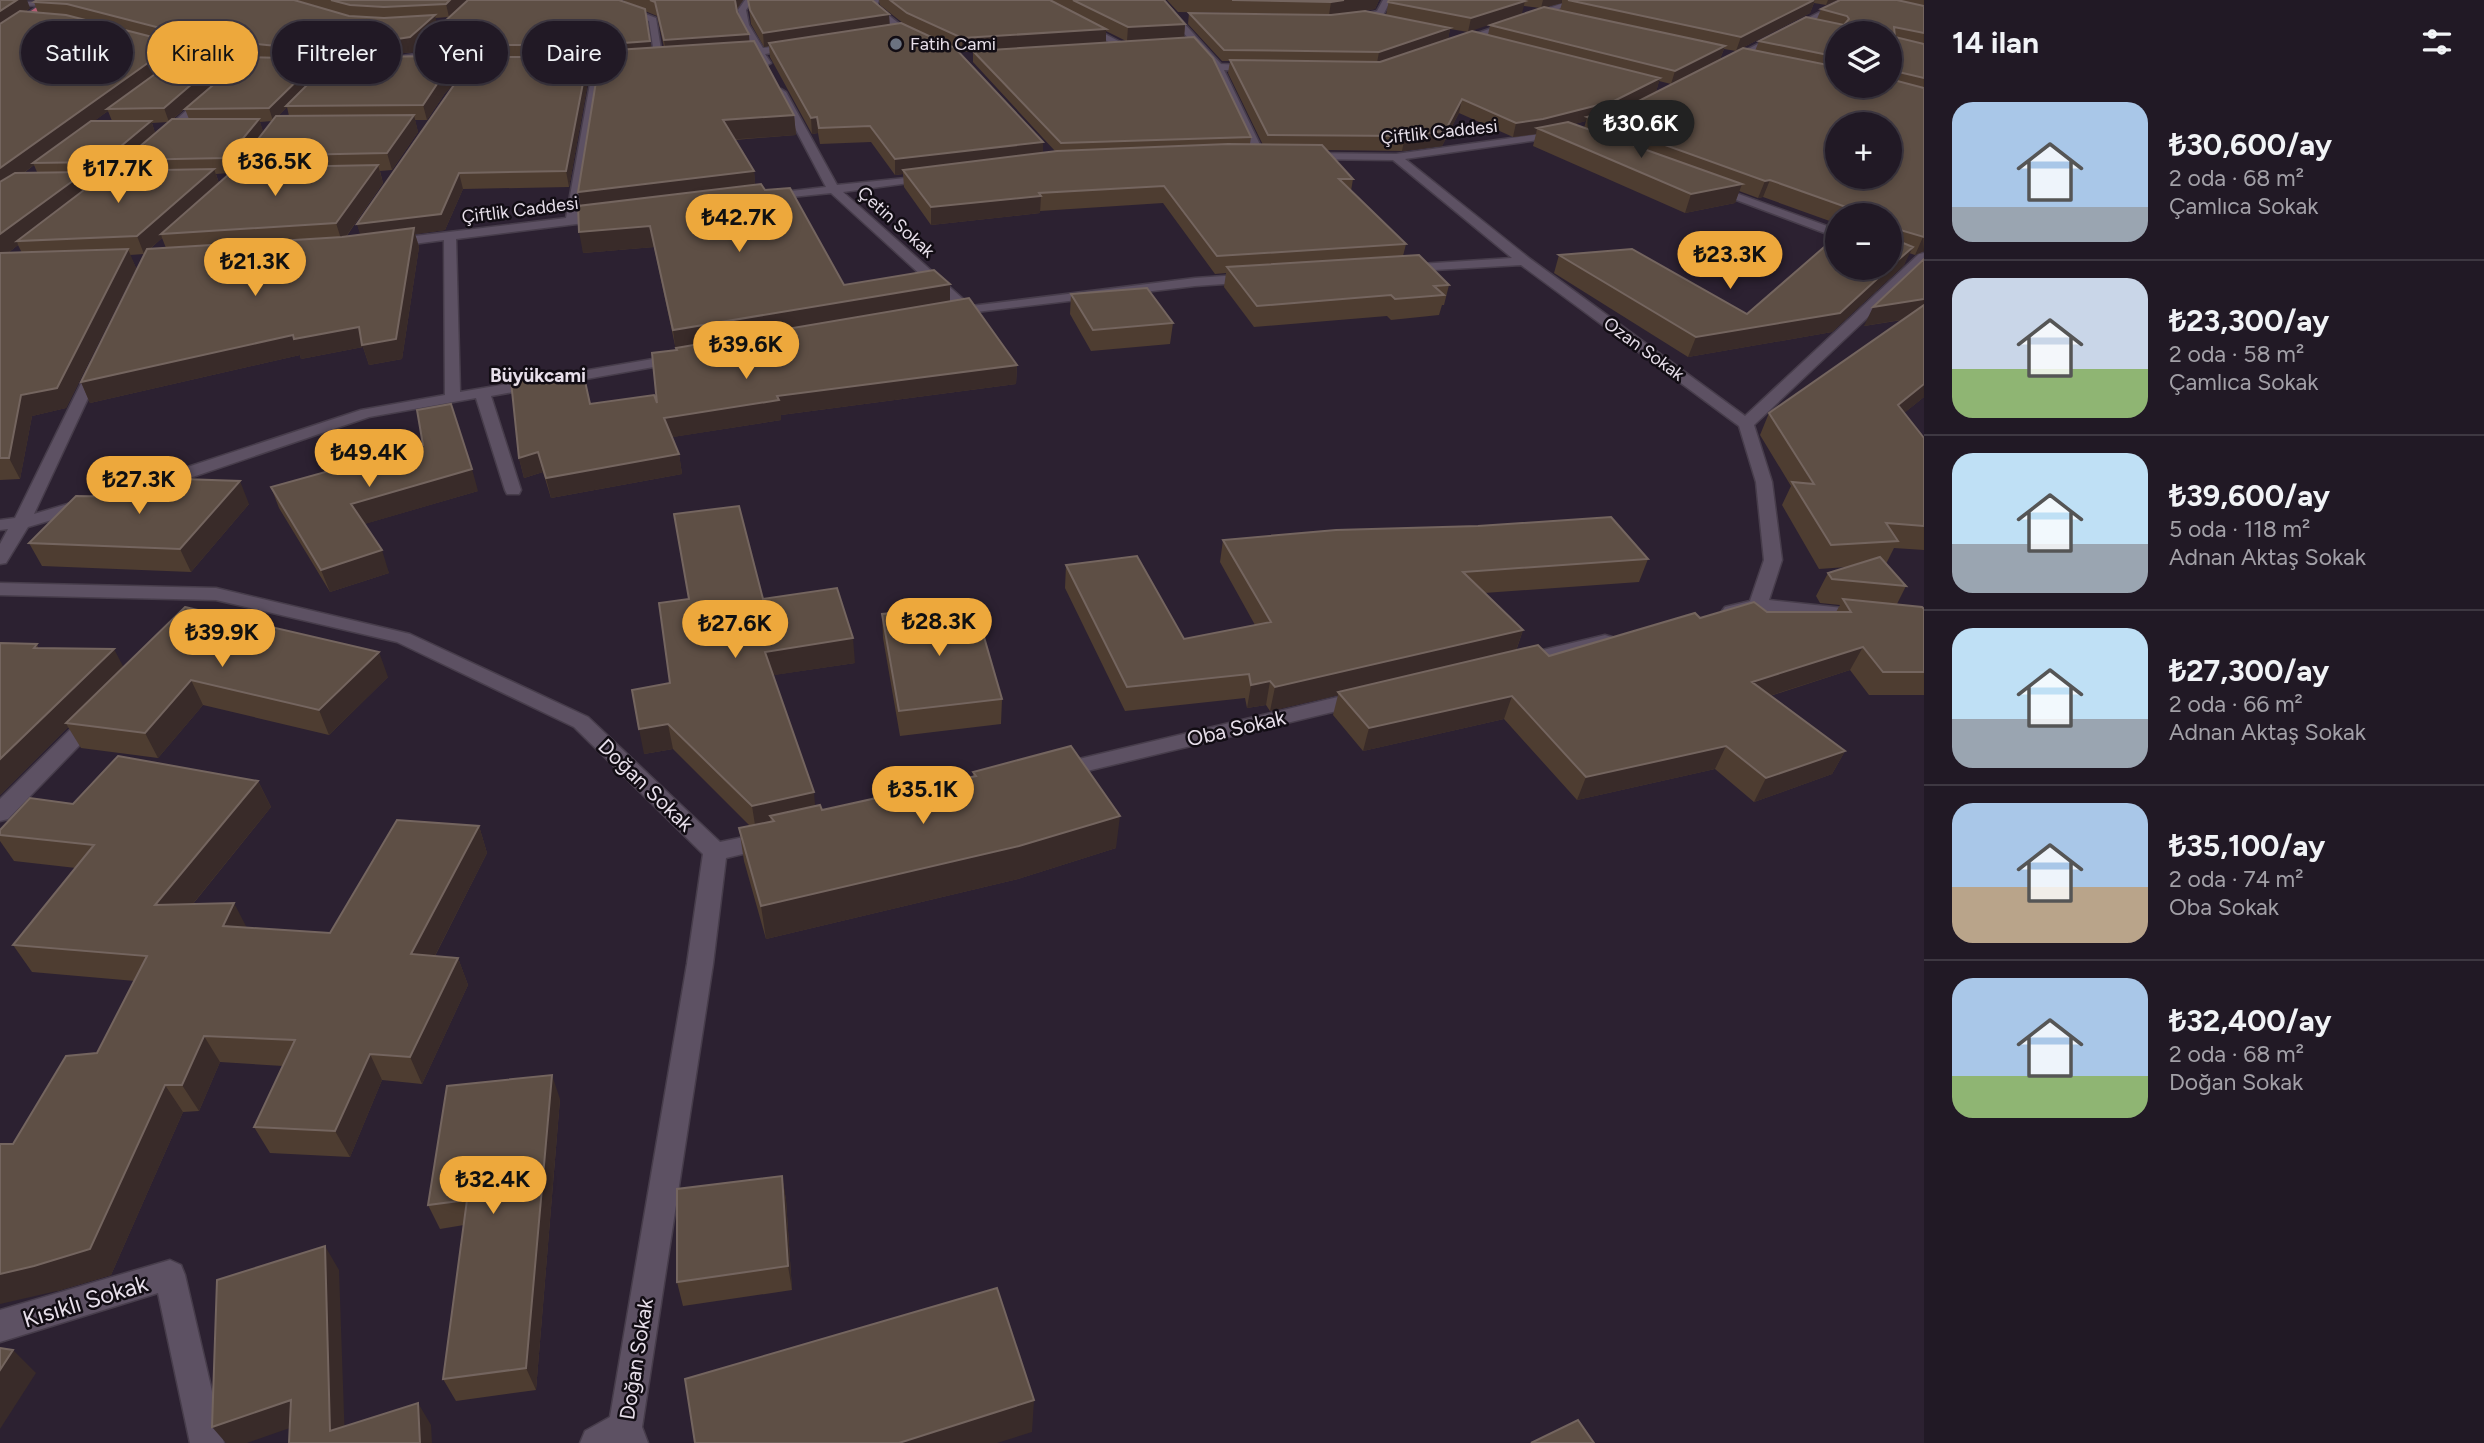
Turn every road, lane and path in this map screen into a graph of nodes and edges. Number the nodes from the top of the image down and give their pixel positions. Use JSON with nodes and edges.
{"nodes":[{"id":1,"x":477,"y":0,"type":"edge"},
{"id":2,"x":485,"y":0,"type":"edge"},
{"id":3,"x":616,"y":0,"type":"edge"},
{"id":4,"x":749,"y":0,"type":"edge"},
{"id":5,"x":875,"y":0,"type":"edge"},
{"id":6,"x":1034,"y":0,"type":"edge"},
{"id":7,"x":1159,"y":0,"type":"edge"},
{"id":8,"x":1387,"y":0,"type":"edge"},
{"id":9,"x":1580,"y":0,"type":"edge"},
{"id":10,"x":1850,"y":0,"type":"edge"},
{"id":11,"x":51,"y":2,"type":"edge"},
{"id":12,"x":1863,"y":2,"type":"edge"},
{"id":13,"x":0,"y":5,"type":"edge"},
{"id":14,"x":1515,"y":8,"type":"edge"},
{"id":15,"x":1804,"y":8,"type":"edge"},
{"id":16,"x":1827,"y":11,"type":"junction"},
{"id":17,"x":1539,"y":13,"type":"junction"},
{"id":18,"x":1363,"y":16,"type":"junction"},
{"id":19,"x":1175,"y":18,"type":"junction"},
{"id":20,"x":1188,"y":18,"type":"edge"},
{"id":21,"x":24,"y":19,"type":"junction"},
{"id":22,"x":41,"y":19,"type":"edge"},
{"id":23,"x":1341,"y":19,"type":"edge"},
{"id":24,"x":1566,"y":19,"type":"edge"},
{"id":25,"x":454,"y":21,"type":"edge"},
{"id":26,"x":1391,"y":21,"type":"edge"},
{"id":27,"x":1801,"y":25,"type":"junction"},
{"id":28,"x":1813,"y":28,"type":"edge"},
{"id":29,"x":903,"y":31,"type":"junction"},
{"id":30,"x":890,"y":33,"type":"edge"},
{"id":31,"x":1443,"y":33,"type":"edge"},
{"id":32,"x":1,"y":35,"type":"edge"},
{"id":33,"x":1468,"y":38,"type":"junction"},
{"id":34,"x":926,"y":42,"type":"edge"},
{"id":35,"x":1196,"y":42,"type":"junction"},
{"id":36,"x":1184,"y":43,"type":"edge"},
{"id":37,"x":1493,"y":44,"type":"edge"},
{"id":38,"x":812,"y":45,"type":"edge"},
{"id":39,"x":1136,"y":45,"type":"edge"},
{"id":40,"x":1124,"y":46,"type":"junction"},
{"id":41,"x":1442,"y":47,"type":"edge"},
{"id":42,"x":1096,"y":48,"type":"edge"},
{"id":43,"x":761,"y":53,"type":"junction"},
{"id":44,"x":1726,"y":53,"type":"edge"},
{"id":45,"x":723,"y":56,"type":"edge"},
{"id":46,"x":1740,"y":56,"type":"junction"},
{"id":47,"x":415,"y":57,"type":"edge"},
{"id":48,"x":1752,"y":59,"type":"edge"},
{"id":49,"x":673,"y":60,"type":"edge"},
{"id":50,"x":648,"y":61,"type":"edge"},
{"id":51,"x":660,"y":61,"type":"junction"},
{"id":52,"x":635,"y":62,"type":"edge"},
{"id":53,"x":626,"y":63,"type":"edge"},
{"id":54,"x":415,"y":66,"type":"edge"},
{"id":55,"x":1218,"y":67,"type":"junction"},
{"id":56,"x":1717,"y":67,"type":"edge"},
{"id":57,"x":1271,"y":68,"type":"edge"},
{"id":58,"x":773,"y":76,"type":"edge"},
{"id":59,"x":595,"y":84,"type":"edge"},
{"id":60,"x":779,"y":87,"type":"edge"},
{"id":61,"x":218,"y":89,"type":"edge"},
{"id":62,"x":196,"y":129,"type":"edge"},
{"id":63,"x":157,"y":130,"type":"edge"},
{"id":64,"x":170,"y":130,"type":"junction"},
{"id":65,"x":1577,"y":134,"type":"edge"},
{"id":66,"x":1274,"y":155,"type":"edge"},
{"id":67,"x":1287,"y":155,"type":"edge"},
{"id":68,"x":1396,"y":157,"type":"junction"},
{"id":69,"x":938,"y":177,"type":"edge"},
{"id":70,"x":1694,"y":181,"type":"edge"},
{"id":71,"x":98,"y":183,"type":"edge"},
{"id":72,"x":111,"y":183,"type":"junction"},
{"id":73,"x":125,"y":183,"type":"edge"},
{"id":74,"x":833,"y":189,"type":"junction"},
{"id":75,"x":90,"y":199,"type":"edge"},
{"id":76,"x":751,"y":199,"type":"edge"},
{"id":77,"x":613,"y":216,"type":"edge"},
{"id":78,"x":572,"y":221,"type":"junction"},
{"id":79,"x":1825,"y":229,"type":"edge"},
{"id":80,"x":450,"y":236,"type":"junction"},
{"id":81,"x":373,"y":246,"type":"edge"},
{"id":82,"x":1902,"y":257,"type":"edge"},
{"id":83,"x":1524,"y":261,"type":"junction"},
{"id":84,"x":1922,"y":261,"type":"edge"},
{"id":85,"x":1387,"y":270,"type":"edge"},
{"id":86,"x":1264,"y":278,"type":"edge"},
{"id":87,"x":967,"y":310,"type":"junction"},
{"id":88,"x":926,"y":316,"type":"edge"},
{"id":89,"x":101,"y":356,"type":"edge"},
{"id":90,"x":698,"y":356,"type":"edge"},
{"id":91,"x":482,"y":393,"type":"junction"},
{"id":92,"x":453,"y":398,"type":"junction"},
{"id":93,"x":1746,"y":424,"type":"junction"},
{"id":94,"x":513,"y":491,"type":"dead end"},
{"id":95,"x":21,"y":523,"type":"junction"},
{"id":96,"x":0,"y":526,"type":"edge"},
{"id":97,"x":0,"y":559,"type":"edge"},
{"id":98,"x":0,"y":589,"type":"edge"},
{"id":99,"x":216,"y":594,"type":"junction"},
{"id":100,"x":1758,"y":605,"type":"junction"},
{"id":101,"x":197,"y":613,"type":"edge"},
{"id":102,"x":1717,"y":614,"type":"edge"},
{"id":103,"x":1869,"y":616,"type":"edge"},
{"id":104,"x":1622,"y":637,"type":"edge"},
{"id":105,"x":1500,"y":666,"type":"edge"},
{"id":106,"x":1378,"y":695,"type":"edge"},
{"id":107,"x":113,"y":699,"type":"edge"},
{"id":108,"x":1040,"y":775,"type":"edge"},
{"id":109,"x":0,"y":813,"type":"edge"},
{"id":110,"x":783,"y":836,"type":"edge"},
{"id":111,"x":715,"y":852,"type":"junction"},
{"id":112,"x":0,"y":1326,"type":"edge"},
{"id":113,"x":617,"y":1438,"type":"edge"},
{"id":114,"x":207,"y":1443,"type":"edge"}],
"edges":[{"from":1,"to":2,"type":"street"},
{"from":1,"to":25,"type":"street"},
{"from":3,"to":51,"type":"street"},
{"from":4,"to":43,"type":"street"},
{"from":5,"to":29,"type":"street"},
{"from":6,"to":40,"type":"street"},
{"from":7,"to":19,"type":"street"},
{"from":8,"to":18,"type":"street"},
{"from":9,"to":17,"type":"street"},
{"from":10,"to":12,"type":"street"},
{"from":10,"to":16,"type":"street"},
{"from":11,"to":13,"type":"street"},
{"from":11,"to":21,"type":"main road"},
{"from":14,"to":17,"type":"street"},
{"from":15,"to":16,"type":"street"},
{"from":16,"to":27,"type":"street"},
{"from":17,"to":24,"type":"street"},
{"from":17,"to":33,"type":"street"},
{"from":18,"to":23,"type":"street"},
{"from":18,"to":26,"type":"street"},
{"from":19,"to":20,"type":"street"},
{"from":19,"to":35,"type":"street"},
{"from":21,"to":22,"type":"street"},
{"from":21,"to":32,"type":"main road"},
{"from":27,"to":28,"type":"street"},
{"from":27,"to":46,"type":"street"},
{"from":29,"to":30,"type":"street"},
{"from":29,"to":34,"type":"street"},
{"from":31,"to":33,"type":"street"},
{"from":33,"to":37,"type":"street"},
{"from":33,"to":41,"type":"street"},
{"from":35,"to":36,"type":"street"},
{"from":35,"to":55,"type":"street"},
{"from":38,"to":43,"type":"street"},
{"from":39,"to":40,"type":"street"},
{"from":40,"to":42,"type":"street"},
{"from":43,"to":45,"type":"street"},
{"from":43,"to":58,"type":"street"},
{"from":44,"to":46,"type":"street"},
{"from":46,"to":48,"type":"street"},
{"from":46,"to":56,"type":"street"},
{"from":47,"to":54,"type":"street"},
{"from":49,"to":51,"type":"street"},
{"from":50,"to":51,"type":"street"},
{"from":52,"to":53,"type":"street"},
{"from":55,"to":57,"type":"street"},
{"from":55,"to":66,"type":"street"},
{"from":59,"to":78,"type":"street"},
{"from":60,"to":74,"type":"street"},
{"from":61,"to":64,"type":"street"},
{"from":62,"to":64,"type":"street"},
{"from":63,"to":64,"type":"street"},
{"from":64,"to":72,"type":"street"},
{"from":65,"to":68,"type":"street","name":"Çiftlik Caddesi"},
{"from":67,"to":68,"type":"street","name":"Çiftlik Caddesi"},
{"from":68,"to":83,"type":"street","name":"Ozan Sokak"},
{"from":69,"to":74,"type":"street"},
{"from":70,"to":79,"type":"street"},
{"from":71,"to":72,"type":"street"},
{"from":72,"to":73,"type":"street"},
{"from":72,"to":75,"type":"street"},
{"from":74,"to":76,"type":"street"},
{"from":74,"to":87,"type":"street","name":"Çetin Sokak"},
{"from":77,"to":78,"type":"street","name":"Çiftlik Caddesi"},
{"from":78,"to":80,"type":"street","name":"Çiftlik Caddesi"},
{"from":80,"to":81,"type":"street","name":"Çiftlik Caddesi"},
{"from":80,"to":92,"type":"street"},
{"from":82,"to":84,"type":"street"},
{"from":83,"to":85,"type":"street"},
{"from":83,"to":93,"type":"street","name":"Ozan Sokak"},
{"from":84,"to":93,"type":"street"},
{"from":86,"to":87,"type":"street"},
{"from":87,"to":88,"type":"street"},
{"from":89,"to":95,"type":"street"},
{"from":90,"to":91,"type":"street"},
{"from":91,"to":92,"type":"street"},
{"from":91,"to":94,"type":"street"},
{"from":92,"to":95,"type":"street"},
{"from":93,"to":100,"type":"street"},
{"from":95,"to":96,"type":"street"},
{"from":95,"to":97,"type":"street"},
{"from":98,"to":99,"type":"street","name":"Doğan Sokak"},
{"from":99,"to":101,"type":"street"},
{"from":99,"to":111,"type":"street","name":"Doğan Sokak"},
{"from":100,"to":102,"type":"street"},
{"from":100,"to":103,"type":"street"},
{"from":104,"to":105,"type":"street"},
{"from":106,"to":108,"type":"street","name":"Oba Sokak"},
{"from":107,"to":109,"type":"street"},
{"from":110,"to":111,"type":"street"},
{"from":111,"to":113,"type":"street","name":"Doğan Sokak"},
{"from":112,"to":114,"type":"street","name":"Kısıklı Sokak"}]}
